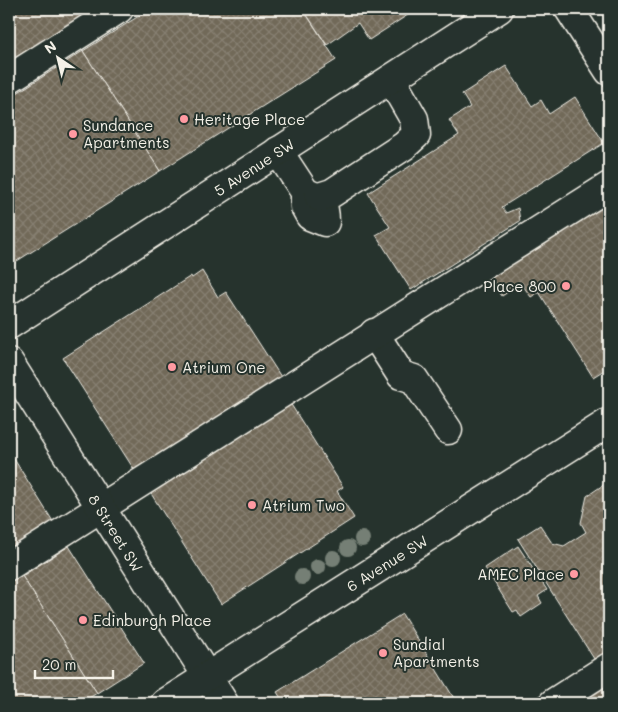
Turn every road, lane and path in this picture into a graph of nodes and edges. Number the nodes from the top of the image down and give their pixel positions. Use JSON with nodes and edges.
{"nodes":[{"id":1,"x":119,"y":9,"type":"edge"},
{"id":2,"x":499,"y":9,"type":"edge"},
{"id":3,"x":569,"y":9,"type":"edge"},
{"id":4,"x":609,"y":71,"type":"edge"},
{"id":5,"x":391,"y":78,"type":"junction"},
{"id":6,"x":9,"y":79,"type":"edge"},
{"id":7,"x":278,"y":151,"type":"junction"},
{"id":8,"x":609,"y":186,"type":"edge"},
{"id":9,"x":9,"y":325,"type":"edge"},
{"id":10,"x":374,"y":333,"type":"junction"},
{"id":11,"x":9,"y":362,"type":"edge"},
{"id":12,"x":609,"y":422,"type":"edge"},
{"id":13,"x":448,"y":430,"type":"dead end"},
{"id":14,"x":100,"y":508,"type":"junction"},
{"id":15,"x":9,"y":566,"type":"edge"},
{"id":16,"x":609,"y":667,"type":"edge"},
{"id":17,"x":206,"y":677,"type":"junction"},
{"id":18,"x":166,"y":703,"type":"edge"},
{"id":19,"x":224,"y":703,"type":"edge"},
{"id":20,"x":553,"y":703,"type":"edge"}],
"edges":[{"from":1,"to":6,"type":"main road"},
{"from":2,"to":5,"type":"main road","name":"5 Avenue SW"},
{"from":3,"to":4,"type":"main road"},
{"from":5,"to":7,"type":"main road","name":"5 Avenue SW"},
{"from":5,"to":7,"type":"main road"},
{"from":7,"to":9,"type":"main road","name":"5 Avenue SW"},
{"from":8,"to":10,"type":"main road"},
{"from":10,"to":13,"type":"main road"},
{"from":10,"to":14,"type":"main road"},
{"from":11,"to":14,"type":"main road","name":"8 Street SW"},
{"from":12,"to":17,"type":"main road","name":"6 Avenue SW"},
{"from":14,"to":15,"type":"main road"},
{"from":14,"to":17,"type":"main road","name":"8 Street SW"},
{"from":16,"to":20,"type":"main road"},
{"from":17,"to":18,"type":"main road","name":"6 Avenue SW"},
{"from":17,"to":19,"type":"main road","name":"8 Street SW"}]}
